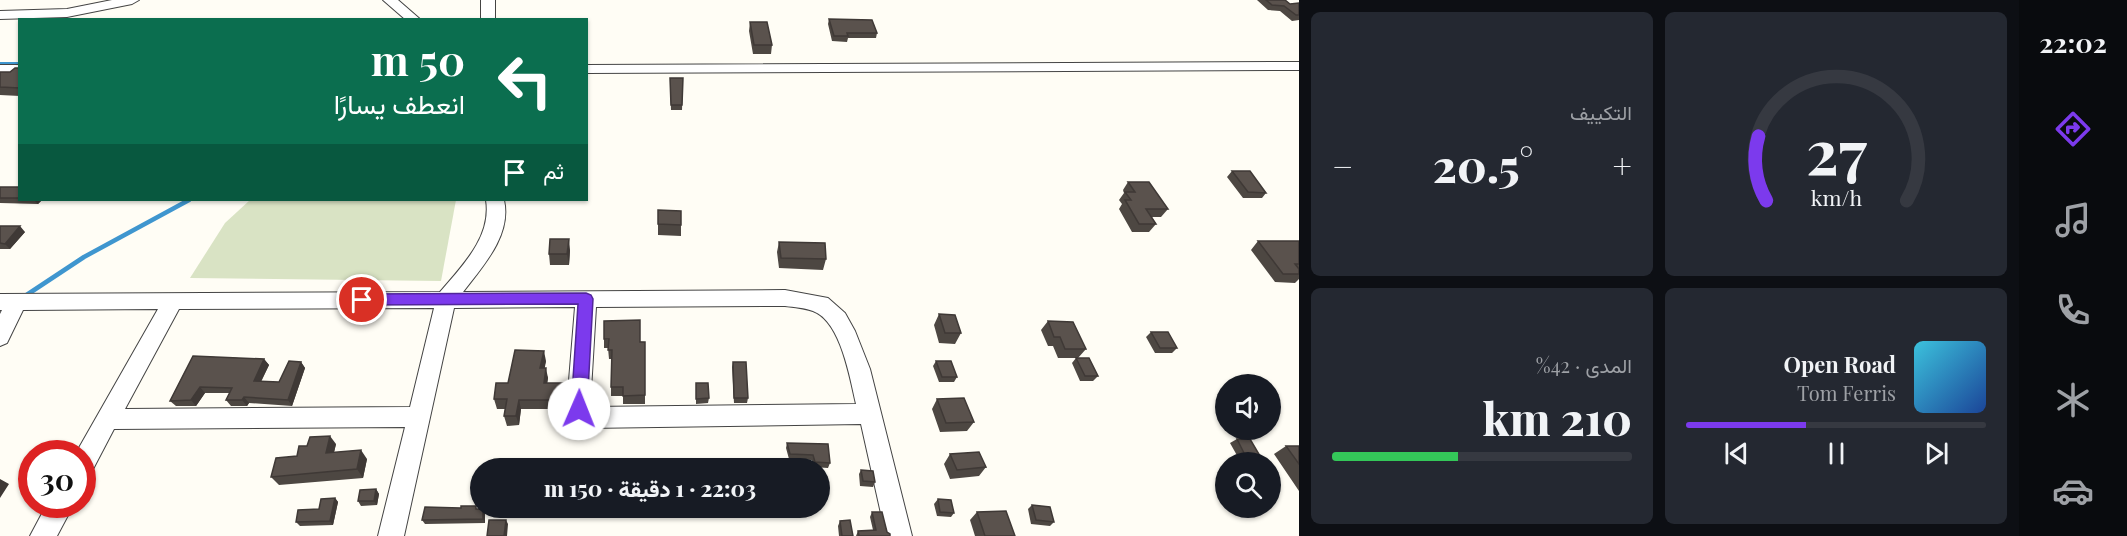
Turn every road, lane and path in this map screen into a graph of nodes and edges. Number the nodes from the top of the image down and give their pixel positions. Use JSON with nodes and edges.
{"nodes":[{"id":1,"x":132,"y":0,"type":"edge"},
{"id":2,"x":390,"y":0,"type":"edge"},
{"id":3,"x":488,"y":0,"type":"edge"},
{"id":4,"x":105,"y":3,"type":"edge"},
{"id":5,"x":0,"y":15,"type":"edge"},
{"id":6,"x":412,"y":18,"type":"edge"},
{"id":7,"x":488,"y":18,"type":"edge"},
{"id":8,"x":1299,"y":66,"type":"edge"},
{"id":9,"x":0,"y":69,"type":"edge"},
{"id":10,"x":18,"y":69,"type":"edge"},
{"id":11,"x":588,"y":69,"type":"edge"},
{"id":12,"x":495,"y":201,"type":"edge"},
{"id":13,"x":446,"y":299,"type":"junction"},
{"id":14,"x":586,"y":299,"type":"junction"},
{"id":15,"x":173,"y":301,"type":"junction"},
{"id":16,"x":8,"y":302,"type":"edge"},
{"id":17,"x":0,"y":337,"type":"edge"},
{"id":18,"x":870,"y":414,"type":"junction"},
{"id":19,"x":419,"y":417,"type":"junction"},
{"id":20,"x":108,"y":418,"type":"junction"},
{"id":21,"x":96,"y":440,"type":"edge"},
{"id":22,"x":53,"y":518,"type":"edge"},
{"id":23,"x":43,"y":536,"type":"edge"},
{"id":24,"x":391,"y":536,"type":"edge"},
{"id":25,"x":899,"y":536,"type":"edge"}],
"edges":[{"from":1,"to":4,"type":"street"},
{"from":2,"to":6,"type":"street"},
{"from":3,"to":7,"type":"street"},
{"from":4,"to":5,"type":"street"},
{"from":8,"to":11,"type":"street"},
{"from":9,"to":10,"type":"street"},
{"from":12,"to":13,"type":"street"},
{"from":13,"to":14,"type":"street"},
{"from":13,"to":15,"type":"street"},
{"from":13,"to":19,"type":"street"},
{"from":14,"to":18,"type":"street"},
{"from":14,"to":18,"type":"street"},
{"from":15,"to":16,"type":"street"},
{"from":15,"to":20,"type":"street"},
{"from":16,"to":17,"type":"street"},
{"from":18,"to":25,"type":"street"},
{"from":19,"to":20,"type":"street"},
{"from":19,"to":24,"type":"street"},
{"from":20,"to":21,"type":"street"},
{"from":22,"to":23,"type":"street"}]}
